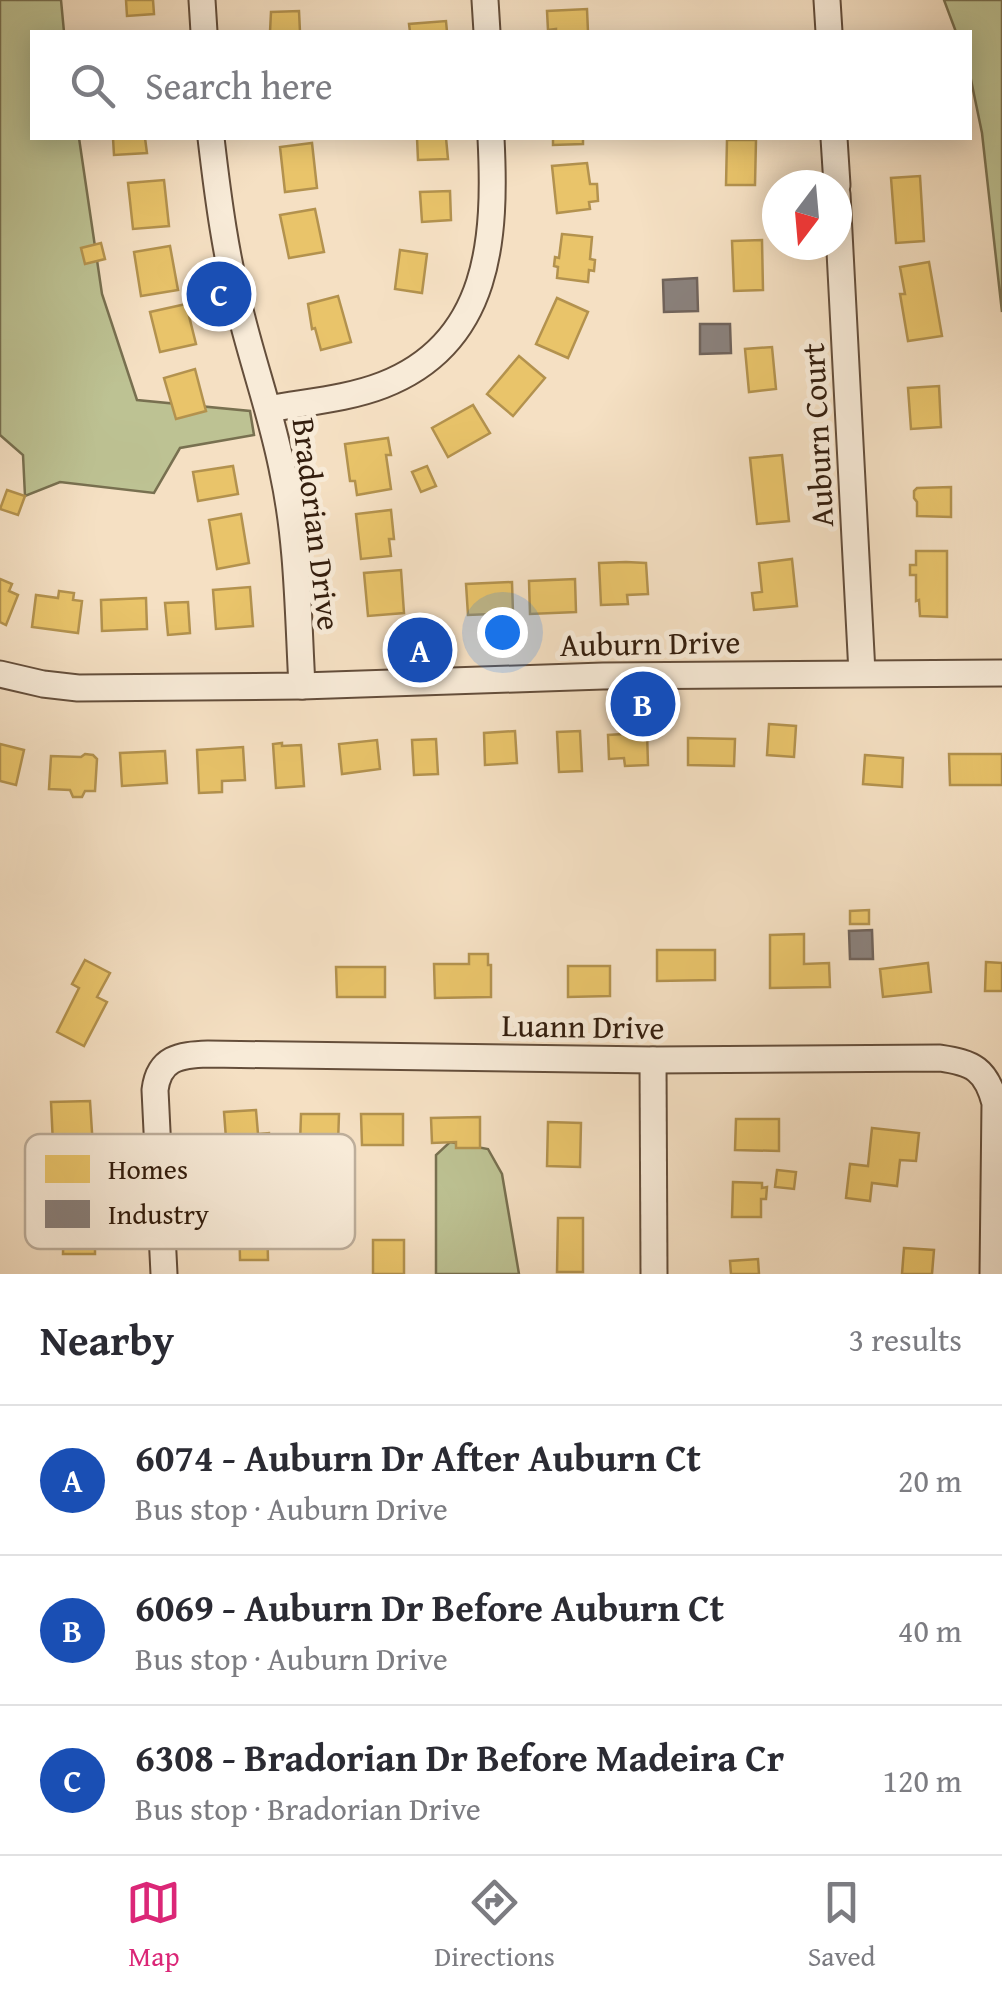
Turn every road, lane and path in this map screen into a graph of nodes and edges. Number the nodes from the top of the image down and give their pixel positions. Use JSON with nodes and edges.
{"nodes":[{"id":1,"x":202,"y":0,"type":"edge"},
{"id":2,"x":485,"y":0,"type":"edge"},
{"id":3,"x":827,"y":0,"type":"edge"},
{"id":4,"x":204,"y":30,"type":"edge"},
{"id":5,"x":487,"y":30,"type":"edge"},
{"id":6,"x":828,"y":30,"type":"edge"},
{"id":7,"x":210,"y":140,"type":"edge"},
{"id":8,"x":491,"y":140,"type":"edge"},
{"id":9,"x":834,"y":140,"type":"edge"},
{"id":10,"x":835,"y":170,"type":"edge"},
{"id":11,"x":840,"y":260,"type":"edge"},
{"id":12,"x":269,"y":409,"type":"junction"},
{"id":13,"x":862,"y":673,"type":"junction"},
{"id":14,"x":1002,"y":673,"type":"edge"},
{"id":15,"x":0,"y":674,"type":"edge"},
{"id":16,"x":302,"y":686,"type":"junction"},
{"id":17,"x":653,"y":1060,"type":"junction"},
{"id":18,"x":157,"y":1134,"type":"edge"},
{"id":19,"x":163,"y":1249,"type":"edge"},
{"id":20,"x":164,"y":1274,"type":"edge"},
{"id":21,"x":654,"y":1274,"type":"edge"},
{"id":22,"x":993,"y":1274,"type":"edge"}],
"edges":[{"from":1,"to":4,"type":"street"},
{"from":2,"to":5,"type":"street"},
{"from":3,"to":6,"type":"street"},
{"from":7,"to":12,"type":"street","name":"Bradorian Drive"},
{"from":8,"to":12,"type":"street"},
{"from":9,"to":10,"type":"street"},
{"from":11,"to":13,"type":"street","name":"Auburn Court"},
{"from":12,"to":16,"type":"street","name":"Bradorian Drive"},
{"from":13,"to":14,"type":"street","name":"Auburn Drive"},
{"from":13,"to":16,"type":"street","name":"Auburn Drive"},
{"from":15,"to":16,"type":"street","name":"Auburn Drive"},
{"from":17,"to":18,"type":"street","name":"Luann Drive"},
{"from":17,"to":21,"type":"street"},
{"from":17,"to":22,"type":"street","name":"Luann Drive"},
{"from":19,"to":20,"type":"street","name":"Luann Drive"}]}
